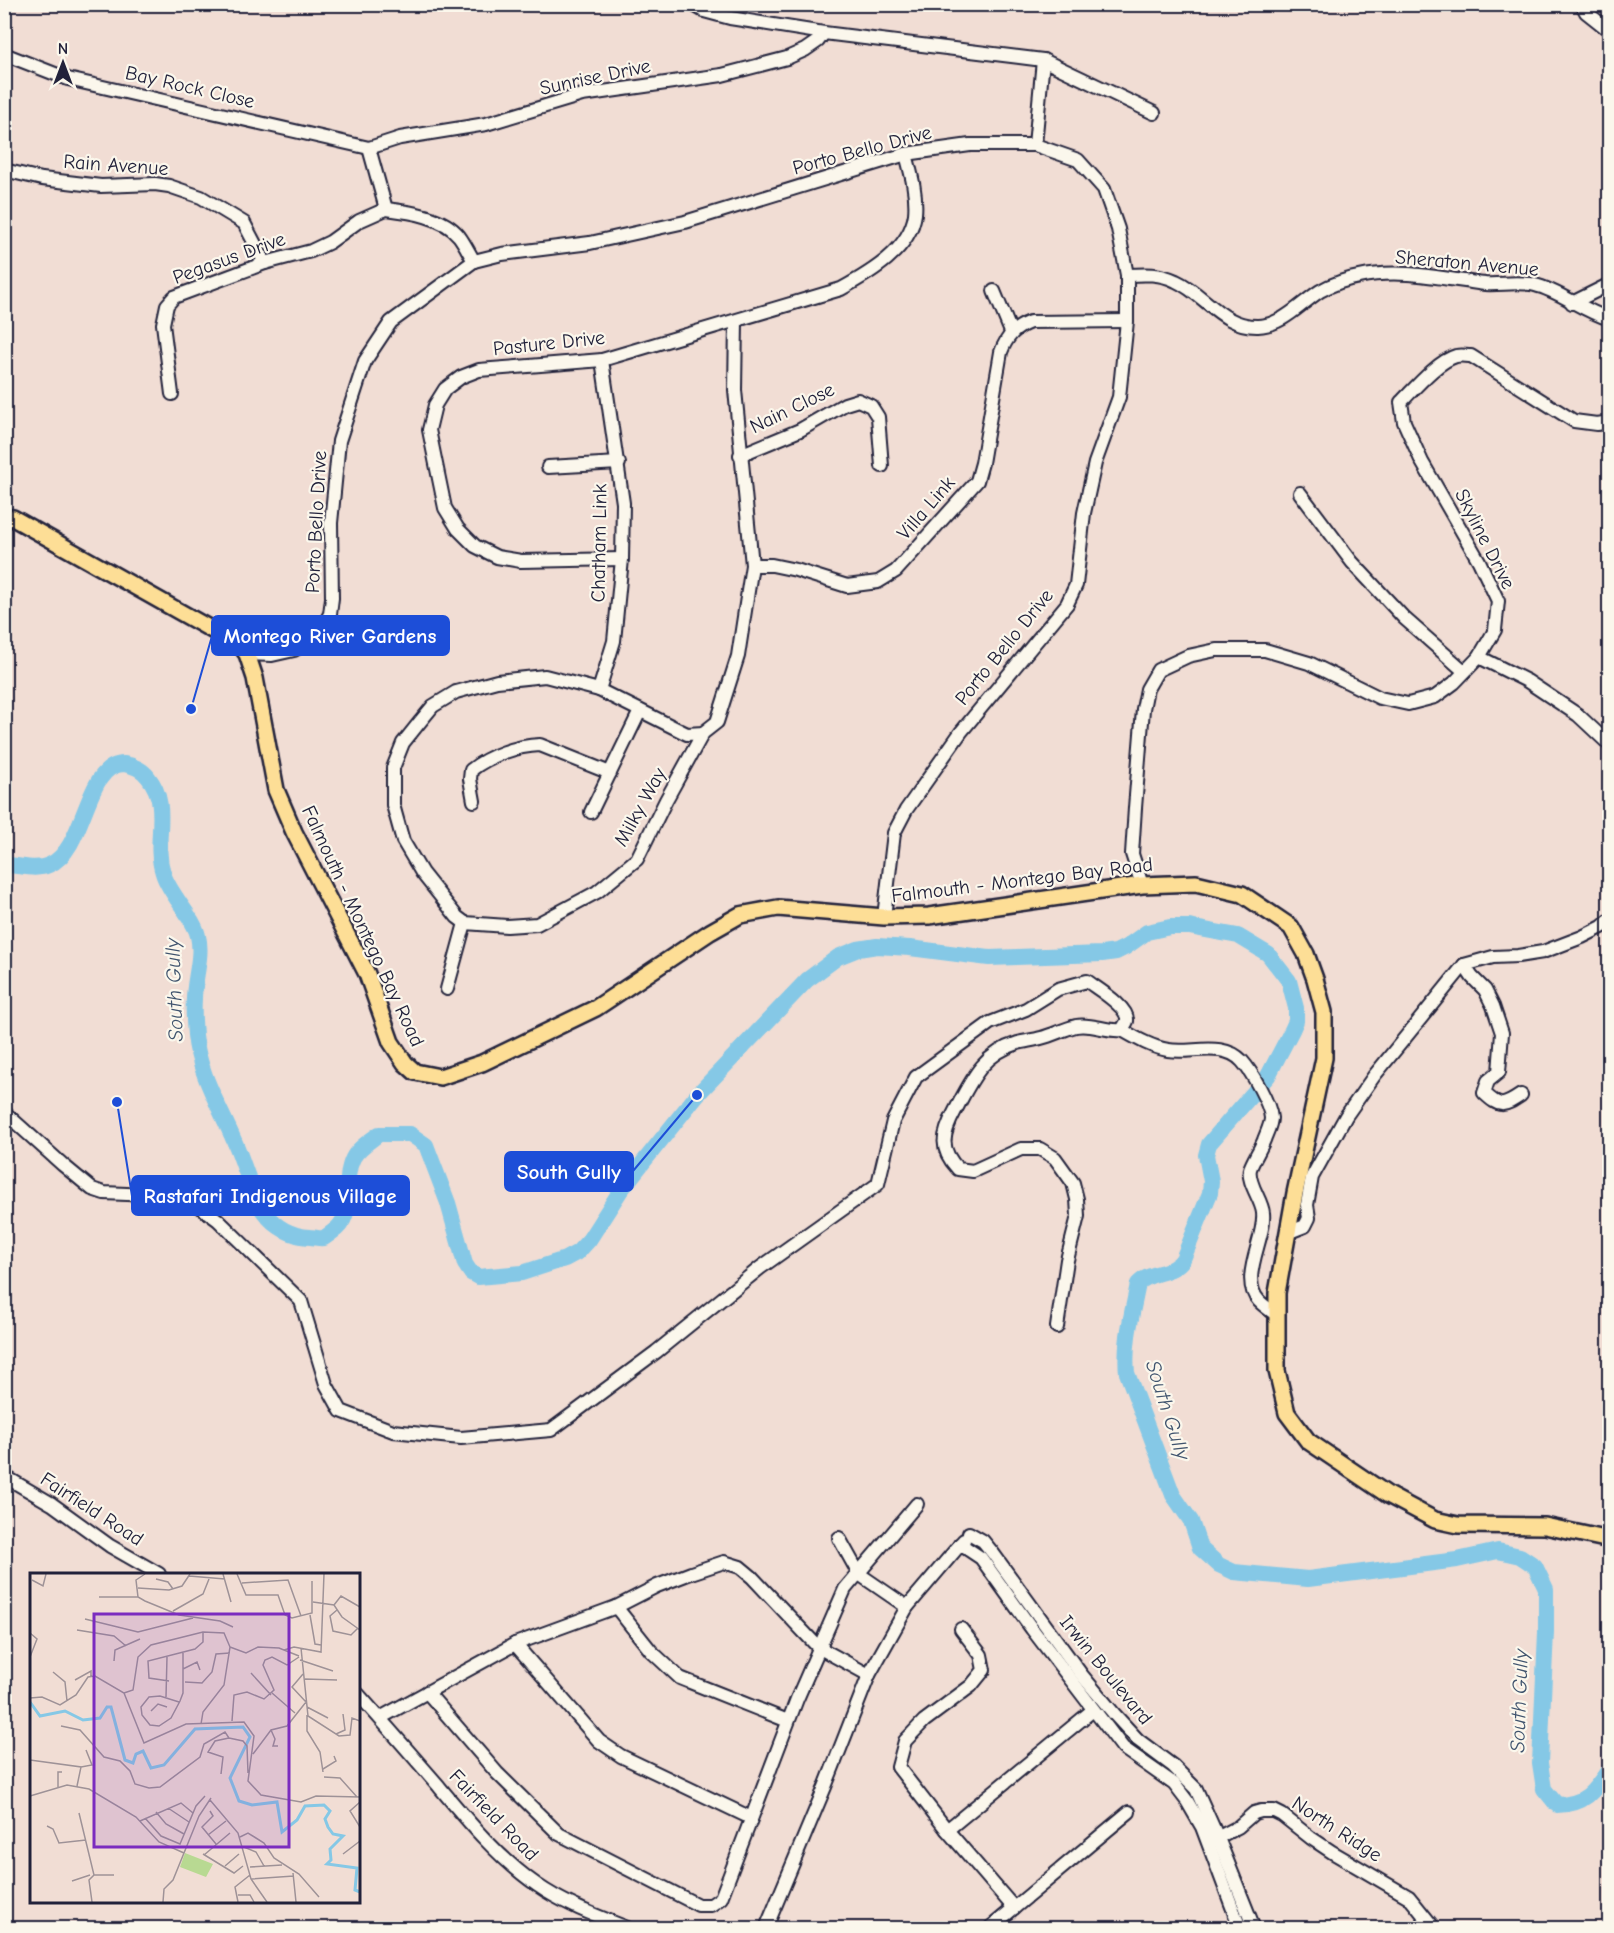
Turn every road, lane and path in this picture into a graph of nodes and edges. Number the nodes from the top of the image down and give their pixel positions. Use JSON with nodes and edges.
{"nodes":[{"id":1,"x":692,"y":4,"type":"edge"},
{"id":2,"x":1582,"y":4,"type":"edge"},
{"id":3,"x":1610,"y":31,"type":"edge"},
{"id":4,"x":824,"y":33,"type":"junction"},
{"id":5,"x":4,"y":54,"type":"edge"},
{"id":6,"x":1043,"y":60,"type":"junction"},
{"id":7,"x":1154,"y":113,"type":"dead end"},
{"id":8,"x":1035,"y":145,"type":"junction"},
{"id":9,"x":369,"y":148,"type":"junction"},
{"id":10,"x":906,"y":154,"type":"junction"},
{"id":11,"x":4,"y":170,"type":"edge"},
{"id":12,"x":386,"y":209,"type":"junction"},
{"id":13,"x":474,"y":261,"type":"junction"},
{"id":14,"x":265,"y":263,"type":"junction"},
{"id":15,"x":1127,"y":275,"type":"junction"},
{"id":16,"x":1610,"y":284,"type":"edge"},
{"id":17,"x":994,"y":291,"type":"dead end"},
{"id":18,"x":1572,"y":303,"type":"junction"},
{"id":19,"x":1610,"y":319,"type":"edge"},
{"id":20,"x":736,"y":321,"type":"junction"},
{"id":21,"x":1127,"y":321,"type":"junction"},
{"id":22,"x":1011,"y":332,"type":"junction"},
{"id":23,"x":602,"y":360,"type":"junction"},
{"id":24,"x":172,"y":394,"type":"dead end"},
{"id":25,"x":1610,"y":422,"type":"edge"},
{"id":26,"x":740,"y":455,"type":"junction"},
{"id":27,"x":619,"y":462,"type":"junction"},
{"id":28,"x":882,"y":466,"type":"dead end"},
{"id":29,"x":548,"y":467,"type":"dead end"},
{"id":30,"x":1300,"y":493,"type":"dead end"},
{"id":31,"x":4,"y":517,"type":"edge"},
{"id":32,"x":622,"y":560,"type":"junction"},
{"id":33,"x":752,"y":565,"type":"junction"},
{"id":34,"x":247,"y":654,"type":"junction"},
{"id":35,"x":1479,"y":657,"type":"junction"},
{"id":36,"x":1464,"y":671,"type":"junction"},
{"id":37,"x":599,"y":690,"type":"junction"},
{"id":38,"x":640,"y":711,"type":"junction"},
{"id":39,"x":704,"y":733,"type":"junction"},
{"id":40,"x":1610,"y":746,"type":"edge"},
{"id":41,"x":610,"y":774,"type":"junction"},
{"id":42,"x":474,"y":801,"type":"dead end"},
{"id":43,"x":591,"y":812,"type":"dead end"},
{"id":44,"x":1142,"y":885,"type":"junction"},
{"id":45,"x":884,"y":917,"type":"junction"},
{"id":46,"x":1610,"y":920,"type":"edge"},
{"id":47,"x":465,"y":923,"type":"junction"},
{"id":48,"x":1464,"y":964,"type":"junction"},
{"id":49,"x":447,"y":989,"type":"dead end"},
{"id":50,"x":1122,"y":1030,"type":"junction"},
{"id":51,"x":1521,"y":1095,"type":"dead end"},
{"id":52,"x":4,"y":1112,"type":"edge"},
{"id":53,"x":1287,"y":1233,"type":"junction"},
{"id":54,"x":1277,"y":1315,"type":"junction"},
{"id":55,"x":1057,"y":1327,"type":"dead end"},
{"id":56,"x":4,"y":1476,"type":"edge"},
{"id":57,"x":917,"y":1504,"type":"dead end"},
{"id":58,"x":839,"y":1538,"type":"dead end"},
{"id":59,"x":1610,"y":1540,"type":"edge"},
{"id":60,"x":960,"y":1544,"type":"junction"},
{"id":61,"x":156,"y":1573,"type":"edge"},
{"id":62,"x":859,"y":1574,"type":"junction"},
{"id":63,"x":616,"y":1607,"type":"junction"},
{"id":64,"x":907,"y":1607,"type":"junction"},
{"id":65,"x":1037,"y":1625,"type":"junction"},
{"id":66,"x":961,"y":1629,"type":"dead end"},
{"id":67,"x":515,"y":1644,"type":"junction"},
{"id":68,"x":818,"y":1647,"type":"junction"},
{"id":69,"x":869,"y":1674,"type":"junction"},
{"id":70,"x":427,"y":1692,"type":"junction"},
{"id":71,"x":360,"y":1697,"type":"edge"},
{"id":72,"x":1093,"y":1710,"type":"junction"},
{"id":73,"x":1115,"y":1715,"type":"junction"},
{"id":74,"x":380,"y":1718,"type":"junction"},
{"id":75,"x":788,"y":1721,"type":"junction"},
{"id":76,"x":1105,"y":1725,"type":"junction"},
{"id":77,"x":1157,"y":1764,"type":"junction"},
{"id":78,"x":1129,"y":1812,"type":"dead end"},
{"id":79,"x":751,"y":1818,"type":"junction"},
{"id":80,"x":947,"y":1830,"type":"junction"},
{"id":81,"x":1213,"y":1840,"type":"junction"},
{"id":82,"x":1014,"y":1908,"type":"junction"},
{"id":83,"x":1253,"y":1928,"type":"edge"},
{"id":84,"x":627,"y":1929,"type":"edge"},
{"id":85,"x":766,"y":1929,"type":"edge"},
{"id":86,"x":990,"y":1929,"type":"edge"},
{"id":87,"x":1240,"y":1929,"type":"edge"},
{"id":88,"x":1263,"y":1929,"type":"edge"},
{"id":89,"x":1434,"y":1929,"type":"edge"}],
"edges":[{"from":1,"to":4,"type":"street"},
{"from":2,"to":3,"type":"street"},
{"from":4,"to":6,"type":"street"},
{"from":4,"to":9,"type":"street","name":"Sunrise Drive"},
{"from":5,"to":9,"type":"street","name":"Bay Rock Close"},
{"from":6,"to":7,"type":"street"},
{"from":6,"to":8,"type":"street"},
{"from":8,"to":10,"type":"street","name":"Porto Bello Drive"},
{"from":8,"to":15,"type":"street","name":"Porto Bello Drive"},
{"from":9,"to":12,"type":"street"},
{"from":10,"to":13,"type":"street","name":"Porto Bello Drive"},
{"from":10,"to":20,"type":"street","name":"Pasture Drive"},
{"from":11,"to":14,"type":"street","name":"Rain Avenue"},
{"from":12,"to":13,"type":"street"},
{"from":12,"to":14,"type":"street","name":"Pegasus Drive"},
{"from":13,"to":34,"type":"street","name":"Porto Bello Drive"},
{"from":14,"to":24,"type":"street","name":"Pegasus Drive"},
{"from":15,"to":18,"type":"street","name":"Sheraton Avenue"},
{"from":15,"to":21,"type":"street","name":"Porto Bello Drive"},
{"from":16,"to":18,"type":"street"},
{"from":17,"to":22,"type":"street"},
{"from":18,"to":19,"type":"street","name":"Sheraton Avenue"},
{"from":20,"to":23,"type":"street","name":"Pasture Drive"},
{"from":20,"to":26,"type":"street","name":"Milky Way"},
{"from":21,"to":22,"type":"street"},
{"from":21,"to":45,"type":"street","name":"Porto Bello Drive"},
{"from":22,"to":33,"type":"street","name":"Villa Link"},
{"from":23,"to":27,"type":"street","name":"Chatham Link"},
{"from":23,"to":32,"type":"street","name":"Pasture Drive"},
{"from":25,"to":35,"type":"street","name":"Skyline Drive"},
{"from":26,"to":28,"type":"street","name":"Nain Close"},
{"from":26,"to":33,"type":"street","name":"Milky Way"},
{"from":27,"to":29,"type":"street"},
{"from":27,"to":32,"type":"street","name":"Chatham Link"},
{"from":30,"to":36,"type":"street"},
{"from":31,"to":34,"type":"main road"},
{"from":32,"to":37,"type":"street","name":"Chatham Link"},
{"from":33,"to":39,"type":"street","name":"Milky Way"},
{"from":34,"to":45,"type":"main road","name":"Falmouth - Montego Bay Road"},
{"from":35,"to":36,"type":"street","name":"Skyline Drive"},
{"from":35,"to":40,"type":"street"},
{"from":36,"to":44,"type":"street","name":"Skyline Drive"},
{"from":37,"to":38,"type":"street"},
{"from":37,"to":47,"type":"street"},
{"from":38,"to":39,"type":"street"},
{"from":38,"to":41,"type":"street"},
{"from":39,"to":47,"type":"street","name":"Milky Way"},
{"from":41,"to":42,"type":"street"},
{"from":41,"to":43,"type":"street"},
{"from":44,"to":45,"type":"main road","name":"Falmouth - Montego Bay Road"},
{"from":44,"to":53,"type":"main road","name":"Falmouth - Montego Bay Road"},
{"from":46,"to":48,"type":"street"},
{"from":47,"to":49,"type":"street"},
{"from":48,"to":51,"type":"street"},
{"from":48,"to":53,"type":"street"},
{"from":50,"to":52,"type":"street"},
{"from":50,"to":54,"type":"street"},
{"from":50,"to":55,"type":"street"},
{"from":53,"to":54,"type":"main road","name":"Falmouth - Montego Bay Road"},
{"from":54,"to":59,"type":"main road","name":"Falmouth - Montego Bay Road"},
{"from":56,"to":61,"type":"street","name":"Fairfield Road"},
{"from":57,"to":62,"type":"street"},
{"from":58,"to":62,"type":"street"},
{"from":60,"to":64,"type":"street"},
{"from":60,"to":65,"type":"street","name":"Irwin Boulevard"},
{"from":60,"to":65,"type":"street","name":"Irwin Boulevard"},
{"from":62,"to":64,"type":"street"},
{"from":62,"to":68,"type":"street"},
{"from":63,"to":67,"type":"street"},
{"from":63,"to":68,"type":"street"},
{"from":63,"to":75,"type":"street"},
{"from":64,"to":69,"type":"street"},
{"from":65,"to":72,"type":"street","name":"Irwin Boulevard"},
{"from":65,"to":73,"type":"street","name":"Irwin Boulevard"},
{"from":66,"to":80,"type":"street"},
{"from":67,"to":70,"type":"street"},
{"from":67,"to":79,"type":"street"},
{"from":68,"to":69,"type":"street"},
{"from":68,"to":75,"type":"street"},
{"from":69,"to":85,"type":"street"},
{"from":70,"to":74,"type":"street"},
{"from":70,"to":79,"type":"street"},
{"from":71,"to":74,"type":"street","name":"Fairfield Road"},
{"from":72,"to":76,"type":"street","name":"Irwin Boulevard"},
{"from":72,"to":80,"type":"street"},
{"from":73,"to":76,"type":"street"},
{"from":73,"to":77,"type":"street","name":"Irwin Boulevard"},
{"from":74,"to":84,"type":"street","name":"Fairfield Road"},
{"from":75,"to":79,"type":"street"},
{"from":76,"to":77,"type":"street","name":"Irwin Boulevard"},
{"from":77,"to":81,"type":"street","name":"Irwin Boulevard"},
{"from":78,"to":82,"type":"street"},
{"from":80,"to":82,"type":"street"},
{"from":81,"to":83,"type":"street","name":"Irwin Boulevard"},
{"from":81,"to":87,"type":"street","name":"Irwin Boulevard"},
{"from":81,"to":89,"type":"street","name":"North Ridge"},
{"from":82,"to":86,"type":"street"},
{"from":83,"to":88,"type":"street"}]}
